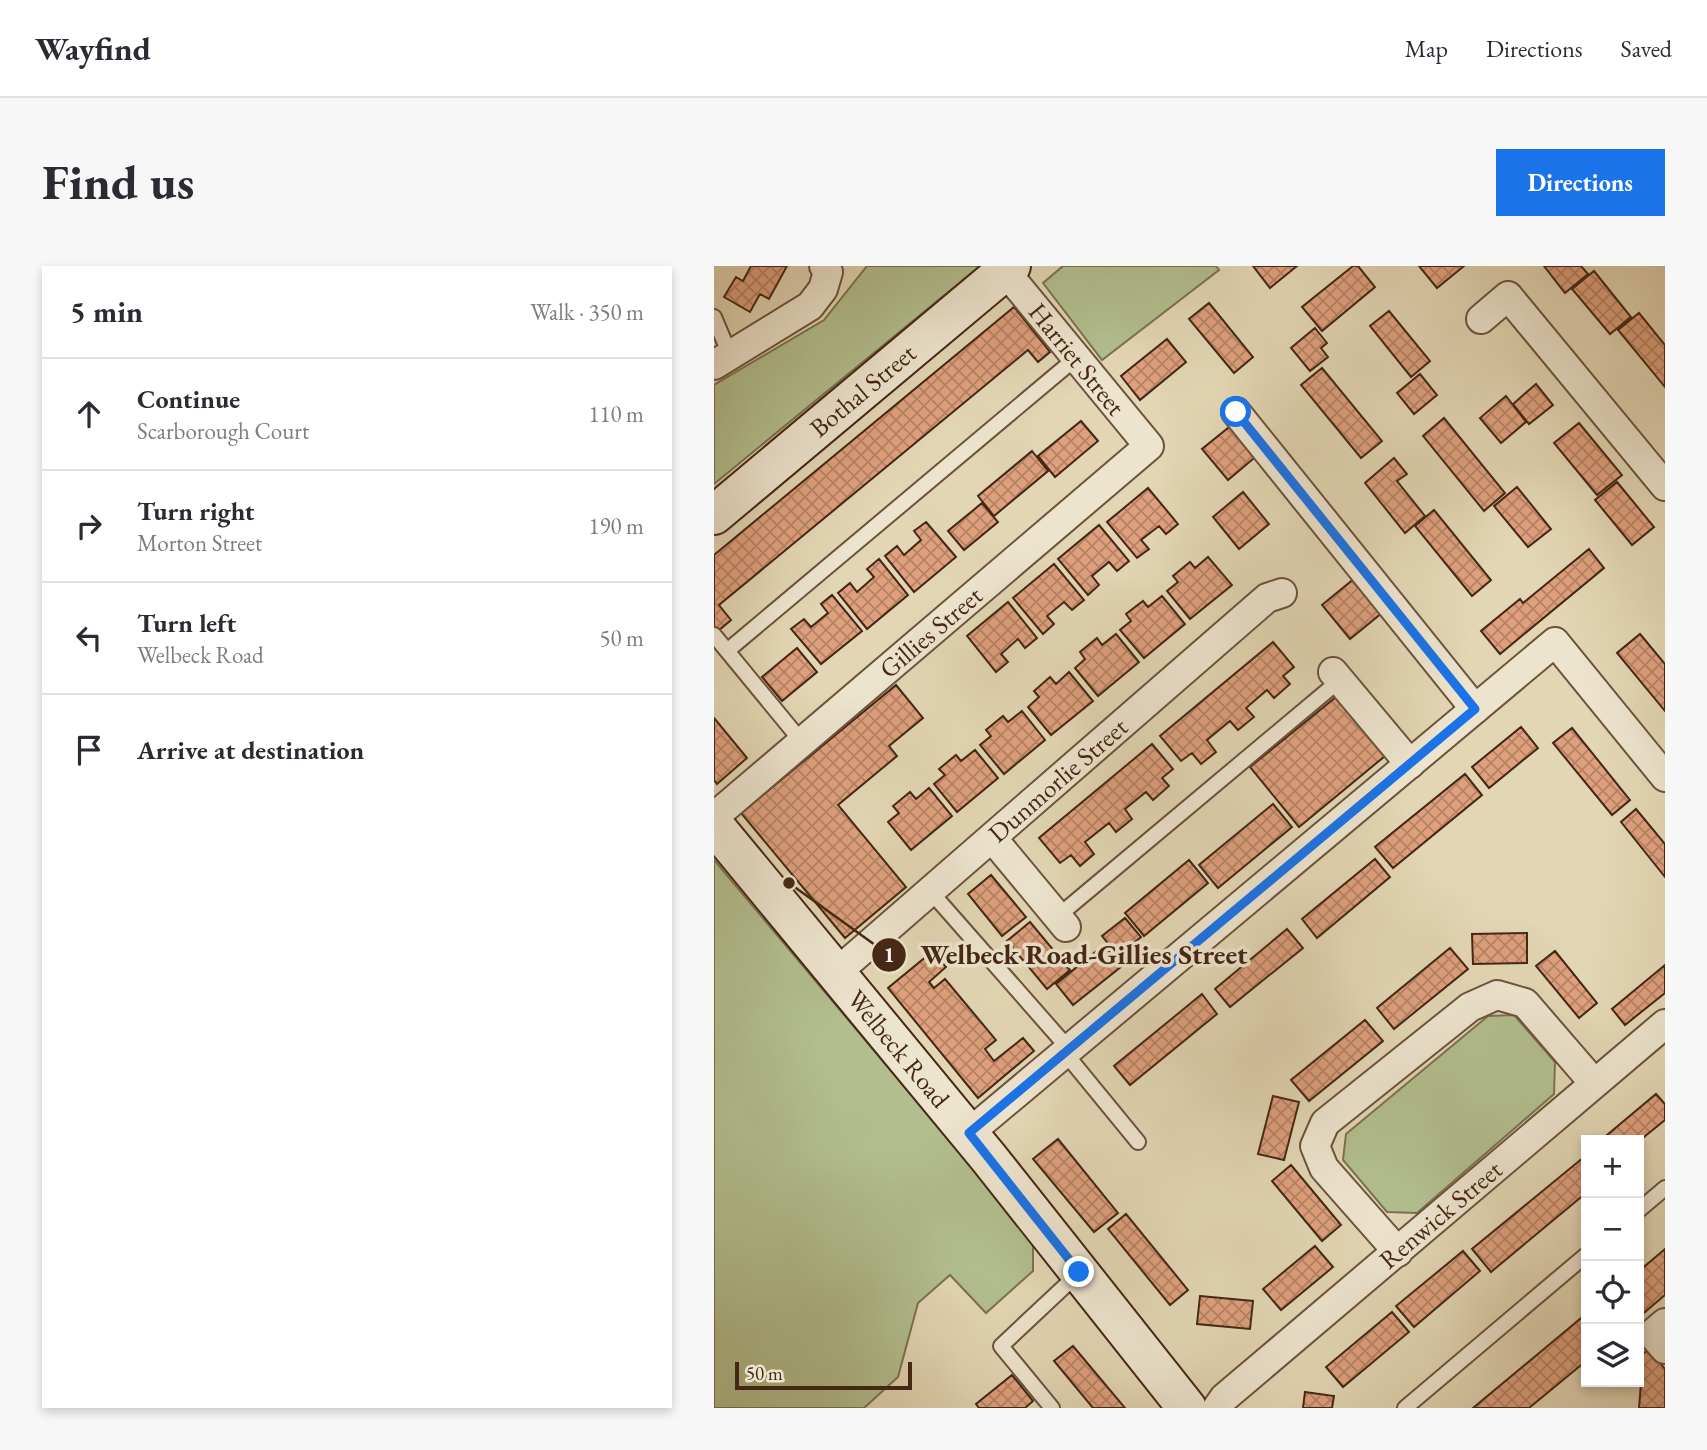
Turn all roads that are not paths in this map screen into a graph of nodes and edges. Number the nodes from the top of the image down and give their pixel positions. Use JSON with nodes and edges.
{"nodes":[{"id":1,"x":824,"y":266,"type":"edge"},
{"id":2,"x":1008,"y":268,"type":"edge"},
{"id":3,"x":714,"y":317,"type":"edge"},
{"id":4,"x":1481,"y":319,"type":"dead end"},
{"id":5,"x":1076,"y":358,"type":"junction"},
{"id":6,"x":722,"y":360,"type":"edge"},
{"id":7,"x":1236,"y":412,"type":"dead end"},
{"id":8,"x":1149,"y":446,"type":"joint"},
{"id":9,"x":1665,"y":486,"type":"edge"},
{"id":10,"x":714,"y":515,"type":"edge"},
{"id":11,"x":1282,"y":593,"type":"dead end"},
{"id":12,"x":714,"y":635,"type":"edge"},
{"id":13,"x":727,"y":651,"type":"junction"},
{"id":14,"x":1336,"y":676,"type":"joint"},
{"id":15,"x":1475,"y":709,"type":"junction"},
{"id":16,"x":802,"y":742,"type":"junction"},
{"id":17,"x":1410,"y":764,"type":"junction"},
{"id":18,"x":1665,"y":777,"type":"edge"},
{"id":19,"x":714,"y":817,"type":"edge"},
{"id":20,"x":714,"y":825,"type":"edge"},
{"id":21,"x":993,"y":839,"type":"junction"},
{"id":22,"x":931,"y":892,"type":"junction"},
{"id":23,"x":1062,"y":922,"type":"joint"},
{"id":24,"x":836,"y":973,"type":"junction"},
{"id":25,"x":1665,"y":1024,"type":"edge"},
{"id":26,"x":1067,"y":1051,"type":"junction"},
{"id":27,"x":1594,"y":1083,"type":"junction"},
{"id":28,"x":969,"y":1133,"type":"junction"},
{"id":29,"x":1138,"y":1142,"type":"dead end"},
{"id":30,"x":1665,"y":1188,"type":"edge"},
{"id":31,"x":1644,"y":1206,"type":"edge"},
{"id":32,"x":1398,"y":1252,"type":"junction"},
{"id":33,"x":1581,"y":1259,"type":"edge"},
{"id":34,"x":1066,"y":1285,"type":"dead end"},
{"id":35,"x":1665,"y":1323,"type":"edge"},
{"id":36,"x":1665,"y":1349,"type":"edge"},
{"id":37,"x":1052,"y":1408,"type":"edge"},
{"id":38,"x":1187,"y":1408,"type":"edge"},
{"id":39,"x":1217,"y":1408,"type":"edge"},
{"id":40,"x":1405,"y":1408,"type":"edge"}],
"edges":[{"from":1,"to":6,"type":"street"},
{"from":2,"to":5,"type":"street","name":"Harriet Street"},
{"from":2,"to":10,"type":"main road","name":"Bothal Street"},
{"from":3,"to":6,"type":"lane"},
{"from":4,"to":9,"type":"street"},
{"from":5,"to":8,"type":"street","name":"Harriet Street"},
{"from":5,"to":13,"type":"lane"},
{"from":7,"to":15,"type":"street"},
{"from":8,"to":16,"type":"street","name":"Gillies Street"},
{"from":11,"to":21,"type":"street","name":"Dunmorlie Street"},
{"from":12,"to":13,"type":"lane"},
{"from":13,"to":16,"type":"lane"},
{"from":14,"to":17,"type":"street"},
{"from":14,"to":23,"type":"lane"},
{"from":15,"to":17,"type":"street"},
{"from":15,"to":18,"type":"street"},
{"from":16,"to":19,"type":"street","name":"Gillies Street"},
{"from":17,"to":26,"type":"street"},
{"from":20,"to":24,"type":"main road","name":"Welbeck Road"},
{"from":21,"to":22,"type":"street","name":"Dunmorlie Street"},
{"from":21,"to":23,"type":"street"},
{"from":22,"to":24,"type":"street","name":"Dunmorlie Street"},
{"from":22,"to":26,"type":"lane"},
{"from":24,"to":28,"type":"main road","name":"Welbeck Road"},
{"from":25,"to":27,"type":"street","name":"Renwick Street"},
{"from":26,"to":28,"type":"street"},
{"from":26,"to":29,"type":"lane"},
{"from":27,"to":32,"type":"street","name":"Renwick Street"},
{"from":27,"to":32,"type":"street"},
{"from":28,"to":38,"type":"main road","name":"Welbeck Road"},
{"from":30,"to":31,"type":"lane"},
{"from":32,"to":39,"type":"street","name":"Renwick Street"},
{"from":33,"to":40,"type":"lane"},
{"from":34,"to":37,"type":"lane"},
{"from":35,"to":36,"type":"street"}]}
